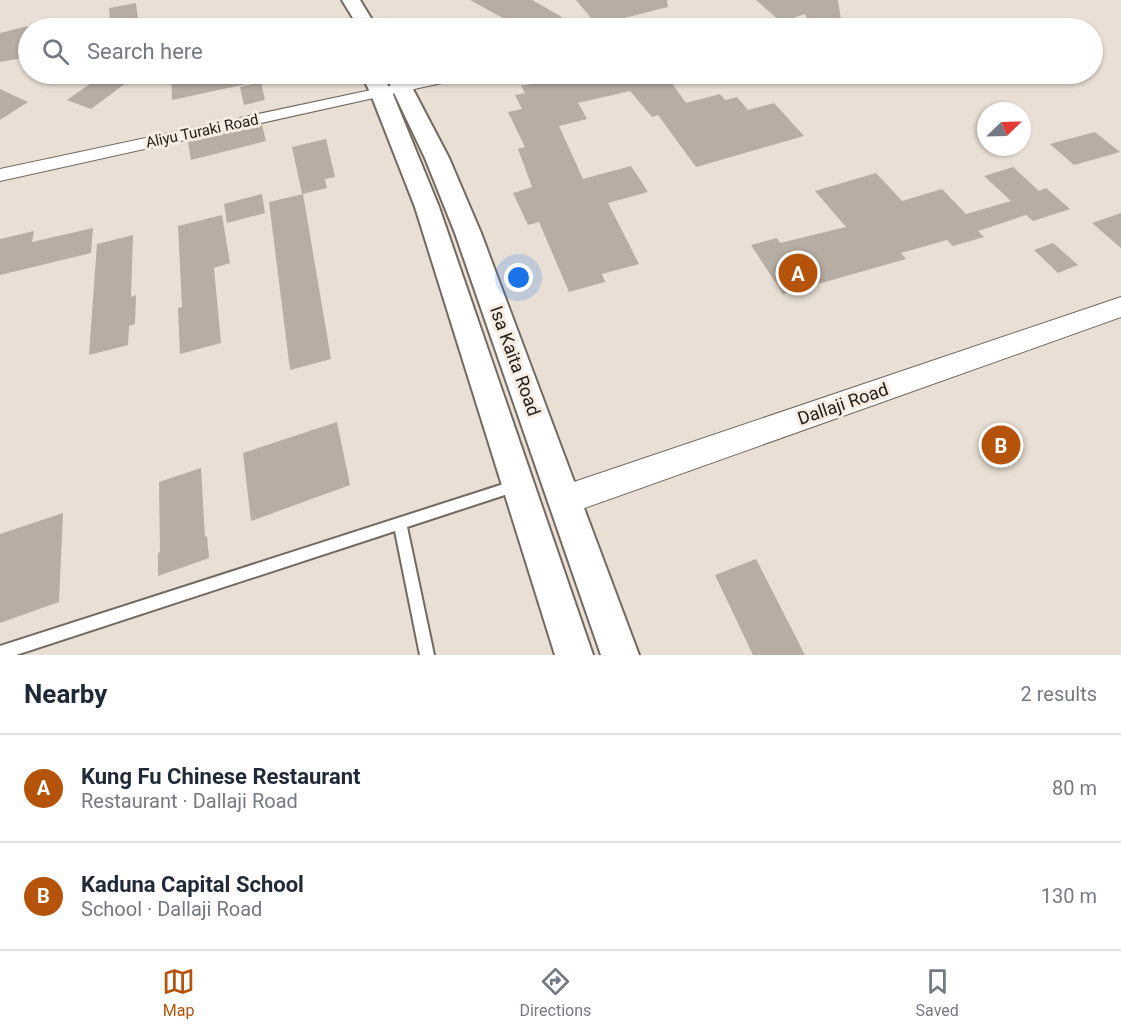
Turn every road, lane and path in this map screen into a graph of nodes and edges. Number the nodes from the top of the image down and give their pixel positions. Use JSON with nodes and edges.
{"nodes":[{"id":1,"x":351,"y":0,"type":"edge"},
{"id":2,"x":362,"y":18,"type":"edge"},
{"id":3,"x":379,"y":84,"type":"edge"},
{"id":4,"x":388,"y":84,"type":"edge"},
{"id":5,"x":388,"y":84,"type":"edge"},
{"id":6,"x":0,"y":175,"type":"edge"},
{"id":7,"x":1121,"y":307,"type":"edge"},
{"id":8,"x":519,"y":485,"type":"junction"},
{"id":9,"x":565,"y":500,"type":"junction"},
{"id":10,"x":400,"y":523,"type":"junction"},
{"id":11,"x":0,"y":653,"type":"edge"},
{"id":12,"x":427,"y":655,"type":"edge"},
{"id":13,"x":574,"y":655,"type":"edge"},
{"id":14,"x":620,"y":655,"type":"edge"}],
"edges":[{"from":1,"to":2,"type":"main road"},
{"from":3,"to":6,"type":"street","name":"Aliyu Turaki Road"},
{"from":4,"to":8,"type":"main road","name":"Isa Kaita Road"},
{"from":5,"to":9,"type":"main road","name":"Isa Kaita Road"},
{"from":7,"to":9,"type":"street","name":"Dallaji Road"},
{"from":8,"to":10,"type":"lane"},
{"from":8,"to":13,"type":"main road","name":"Isa Kaita Road"},
{"from":9,"to":14,"type":"main road","name":"Isa Kaita Road"},
{"from":10,"to":11,"type":"lane"},
{"from":10,"to":12,"type":"lane"}]}
